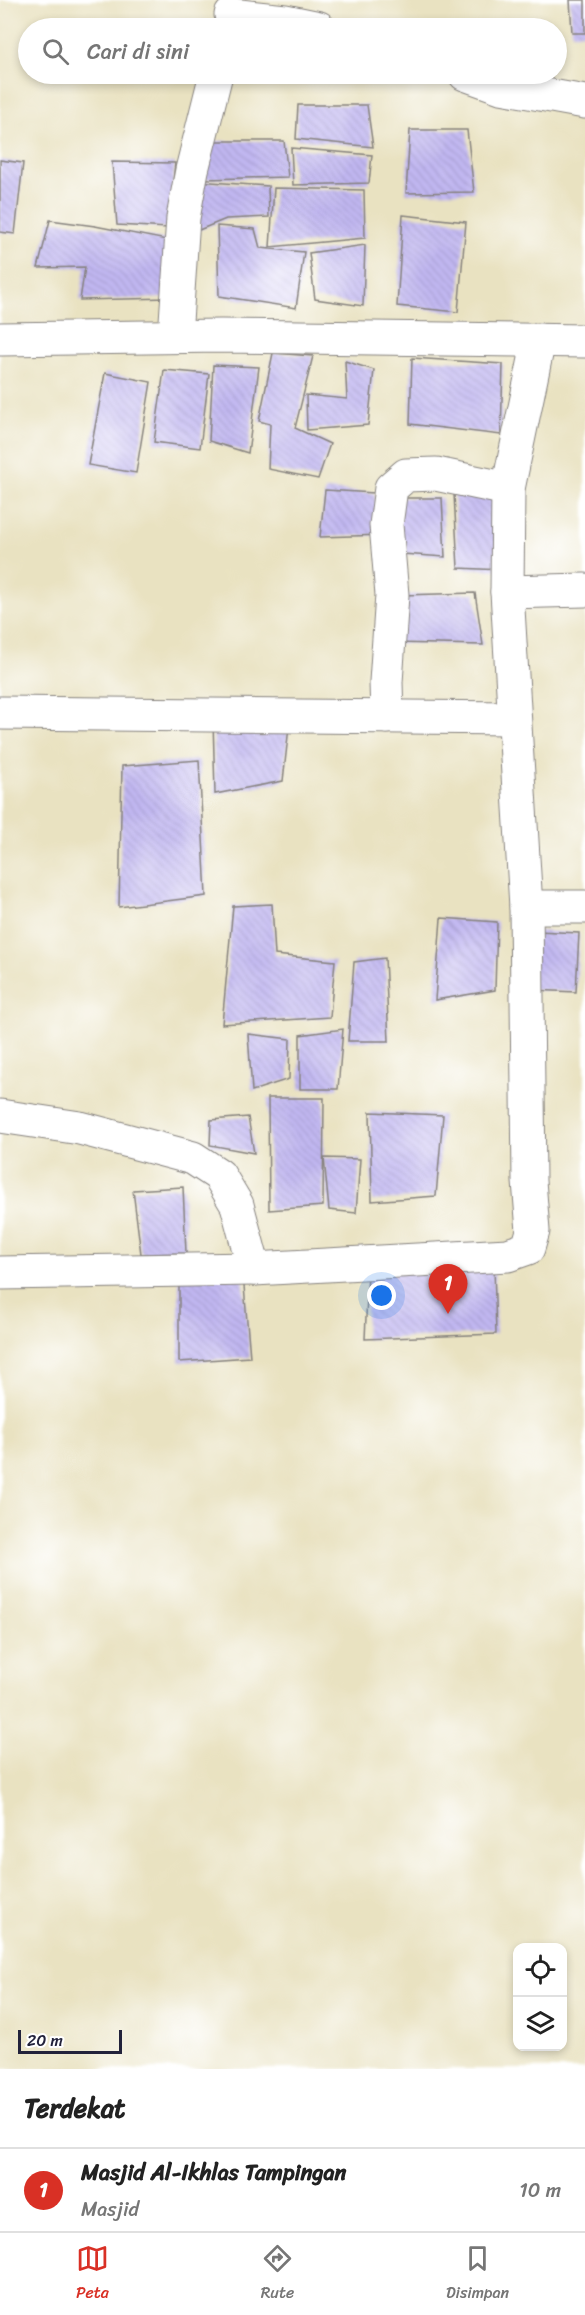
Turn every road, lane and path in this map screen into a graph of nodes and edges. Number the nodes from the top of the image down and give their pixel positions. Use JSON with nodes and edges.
{"nodes":[{"id":1,"x":230,"y":14,"type":"edge"},
{"id":2,"x":261,"y":18,"type":"edge"},
{"id":3,"x":214,"y":84,"type":"edge"},
{"id":4,"x":493,"y":84,"type":"edge"},
{"id":5,"x":585,"y":102,"type":"edge"},
{"id":6,"x":175,"y":336,"type":"junction"},
{"id":7,"x":0,"y":339,"type":"edge"},
{"id":8,"x":539,"y":340,"type":"junction"},
{"id":9,"x":585,"y":341,"type":"edge"},
{"id":10,"x":508,"y":489,"type":"junction"},
{"id":11,"x":585,"y":590,"type":"edge"},
{"id":12,"x":507,"y":592,"type":"junction"},
{"id":13,"x":0,"y":713,"type":"edge"},
{"id":14,"x":387,"y":717,"type":"junction"},
{"id":15,"x":513,"y":718,"type":"junction"},
{"id":16,"x":526,"y":907,"type":"junction"},
{"id":17,"x":585,"y":907,"type":"edge"},
{"id":18,"x":0,"y":1116,"type":"edge"},
{"id":19,"x":254,"y":1269,"type":"junction"},
{"id":20,"x":0,"y":1273,"type":"edge"}],
"edges":[{"from":1,"to":2,"type":"street"},
{"from":3,"to":6,"type":"street"},
{"from":4,"to":5,"type":"street"},
{"from":6,"to":7,"type":"street"},
{"from":6,"to":8,"type":"street"},
{"from":8,"to":9,"type":"street"},
{"from":8,"to":10,"type":"street"},
{"from":10,"to":12,"type":"street"},
{"from":10,"to":14,"type":"street"},
{"from":11,"to":12,"type":"street"},
{"from":12,"to":15,"type":"street"},
{"from":13,"to":14,"type":"street"},
{"from":14,"to":15,"type":"street"},
{"from":15,"to":16,"type":"street"},
{"from":16,"to":17,"type":"street"},
{"from":16,"to":19,"type":"street"},
{"from":18,"to":19,"type":"street"},
{"from":19,"to":20,"type":"street"}]}
